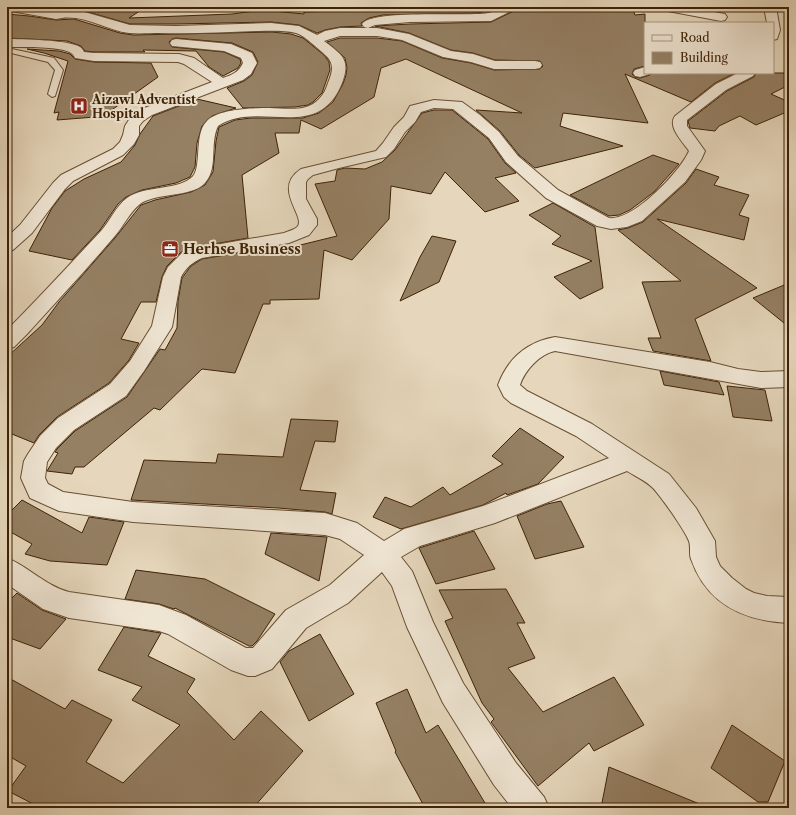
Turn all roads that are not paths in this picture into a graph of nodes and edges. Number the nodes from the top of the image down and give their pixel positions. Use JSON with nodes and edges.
{"nodes":[{"id":1,"x":11,"y":7,"type":"edge"},
{"id":2,"x":512,"y":7,"type":"edge"},
{"id":3,"x":668,"y":7,"type":"edge"},
{"id":4,"x":770,"y":7,"type":"edge"},
{"id":5,"x":42,"y":12,"type":"junction"},
{"id":6,"x":720,"y":16,"type":"edge"},
{"id":7,"x":773,"y":22,"type":"edge"},
{"id":8,"x":299,"y":30,"type":"junction"},
{"id":9,"x":23,"y":31,"type":"dead end"},
{"id":10,"x":316,"y":40,"type":"junction"},
{"id":11,"x":7,"y":43,"type":"edge"},
{"id":12,"x":75,"y":49,"type":"junction"},
{"id":13,"x":7,"y":50,"type":"edge"},
{"id":14,"x":535,"y":65,"type":"dead end"},
{"id":15,"x":746,"y":74,"type":"edge"},
{"id":16,"x":224,"y":84,"type":"junction"},
{"id":17,"x":52,"y":94,"type":"dead end"},
{"id":18,"x":7,"y":246,"type":"edge"},
{"id":19,"x":7,"y":342,"type":"edge"},
{"id":20,"x":789,"y":379,"type":"edge"},
{"id":21,"x":630,"y":460,"type":"junction"},
{"id":22,"x":383,"y":554,"type":"junction"},
{"id":23,"x":7,"y":570,"type":"edge"},
{"id":24,"x":789,"y":610,"type":"edge"},
{"id":25,"x":533,"y":808,"type":"edge"}],
"edges":[{"from":1,"to":5,"type":"street"},
{"from":2,"to":8,"type":"street"},
{"from":3,"to":6,"type":"street"},
{"from":4,"to":7,"type":"street"},
{"from":5,"to":8,"type":"street"},
{"from":5,"to":16,"type":"street"},
{"from":8,"to":10,"type":"street"},
{"from":9,"to":12,"type":"street"},
{"from":10,"to":14,"type":"street"},
{"from":10,"to":19,"type":"street"},
{"from":11,"to":12,"type":"street"},
{"from":12,"to":16,"type":"street"},
{"from":13,"to":17,"type":"lane"},
{"from":15,"to":22,"type":"street"},
{"from":16,"to":18,"type":"street"},
{"from":20,"to":21,"type":"street"},
{"from":21,"to":22,"type":"street"},
{"from":21,"to":24,"type":"street"},
{"from":22,"to":23,"type":"street"},
{"from":22,"to":25,"type":"street"}]}
